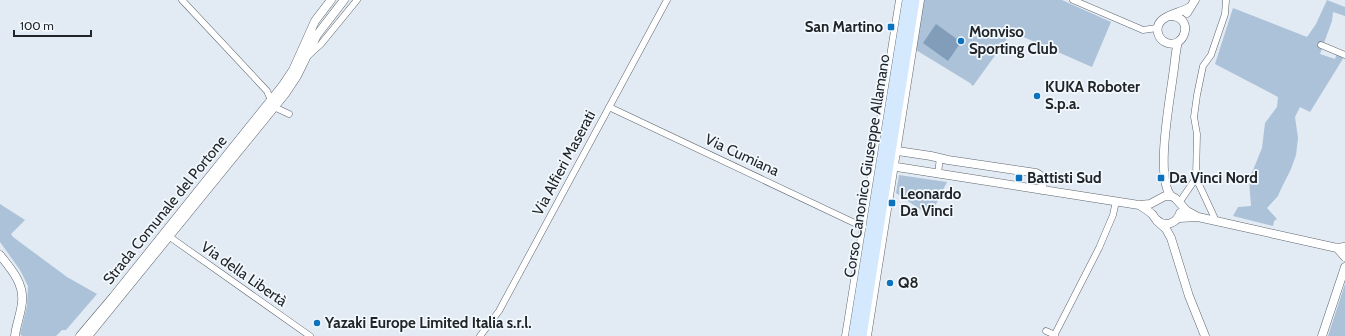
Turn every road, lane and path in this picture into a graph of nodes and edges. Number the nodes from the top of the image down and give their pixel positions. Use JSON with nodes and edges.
{"nodes":[{"id":1,"x":182,"y":0,"type":"edge"},
{"id":2,"x":331,"y":0,"type":"edge"},
{"id":3,"x":344,"y":0,"type":"edge"},
{"id":4,"x":357,"y":0,"type":"edge"},
{"id":5,"x":667,"y":0,"type":"edge"},
{"id":6,"x":900,"y":0,"type":"edge"},
{"id":7,"x":908,"y":0,"type":"edge"},
{"id":8,"x":915,"y":0,"type":"edge"},
{"id":9,"x":921,"y":0,"type":"edge"},
{"id":10,"x":1073,"y":0,"type":"edge"},
{"id":11,"x":1195,"y":0,"type":"edge"},
{"id":12,"x":1226,"y":0,"type":"edge"},
{"id":13,"x":1188,"y":8,"type":"junction"},
{"id":14,"x":1169,"y":16,"type":"junction"},
{"id":15,"x":1184,"y":24,"type":"junction"},
{"id":16,"x":1157,"y":28,"type":"junction"},
{"id":17,"x":1161,"y":39,"type":"junction"},
{"id":18,"x":1178,"y":42,"type":"junction"},
{"id":19,"x":1321,"y":45,"type":"dead end"},
{"id":20,"x":1345,"y":55,"type":"edge"},
{"id":21,"x":305,"y":59,"type":"junction"},
{"id":22,"x":1174,"y":65,"type":"junction"},
{"id":23,"x":273,"y":104,"type":"junction"},
{"id":24,"x":609,"y":107,"type":"junction"},
{"id":25,"x":289,"y":114,"type":"dead end"},
{"id":26,"x":894,"y":150,"type":"junction"},
{"id":27,"x":940,"y":158,"type":"junction"},
{"id":28,"x":884,"y":165,"type":"junction"},
{"id":29,"x":938,"y":173,"type":"junction"},
{"id":30,"x":1196,"y":178,"type":"junction"},
{"id":31,"x":1165,"y":180,"type":"junction"},
{"id":32,"x":1042,"y":190,"type":"junction"},
{"id":33,"x":1171,"y":196,"type":"junction"},
{"id":34,"x":1157,"y":200,"type":"junction"},
{"id":35,"x":1116,"y":201,"type":"junction"},
{"id":36,"x":1180,"y":204,"type":"junction"},
{"id":37,"x":1140,"y":205,"type":"junction"},
{"id":38,"x":1198,"y":217,"type":"junction"},
{"id":39,"x":1155,"y":218,"type":"junction"},
{"id":40,"x":1178,"y":219,"type":"junction"},
{"id":41,"x":1216,"y":221,"type":"junction"},
{"id":42,"x":863,"y":227,"type":"junction"},
{"id":43,"x":167,"y":234,"type":"junction"},
{"id":44,"x":1175,"y":249,"type":"junction"},
{"id":45,"x":1343,"y":252,"type":"edge"},
{"id":46,"x":0,"y":255,"type":"edge"},
{"id":47,"x":1345,"y":267,"type":"edge"},
{"id":48,"x":1046,"y":331,"type":"dead end"},
{"id":49,"x":1054,"y":335,"type":"edge"},
{"id":50,"x":15,"y":336,"type":"edge"},
{"id":51,"x":80,"y":336,"type":"edge"},
{"id":52,"x":88,"y":336,"type":"edge"},
{"id":53,"x":310,"y":336,"type":"edge"},
{"id":54,"x":480,"y":336,"type":"edge"},
{"id":55,"x":845,"y":336,"type":"edge"},
{"id":56,"x":853,"y":336,"type":"edge"},
{"id":57,"x":862,"y":336,"type":"edge"},
{"id":58,"x":868,"y":336,"type":"edge"},
{"id":59,"x":1206,"y":336,"type":"edge"},
{"id":60,"x":1322,"y":336,"type":"edge"}],
"edges":[{"from":1,"to":23,"type":"street"},
{"from":2,"to":23,"type":"street","name":"Strada Comunale del Portone"},
{"from":3,"to":21,"type":"street","name":"Strada Comunale del Portone"},
{"from":4,"to":21,"type":"street","name":"Strada Comunale del Portone"},
{"from":5,"to":24,"type":"street","name":"Via Alfieri Maserati"},
{"from":6,"to":28,"type":"street","name":"Corso Canonico Giuseppe Allamano"},
{"from":7,"to":28,"type":"main road","name":"Corso Canonico Giuseppe Allamano"},
{"from":8,"to":26,"type":"main road","name":"Corso Canonico Giuseppe Allamano"},
{"from":9,"to":26,"type":"street","name":"Corso Canonico Giuseppe Allamano"},
{"from":10,"to":16,"type":"street"},
{"from":11,"to":13,"type":"street"},
{"from":12,"to":30,"type":"street"},
{"from":13,"to":14,"type":"street"},
{"from":13,"to":15,"type":"street"},
{"from":14,"to":15,"type":"street"},
{"from":14,"to":16,"type":"street"},
{"from":15,"to":18,"type":"street"},
{"from":16,"to":17,"type":"street"},
{"from":17,"to":18,"type":"street"},
{"from":17,"to":22,"type":"street"},
{"from":18,"to":22,"type":"street"},
{"from":19,"to":20,"type":"street"},
{"from":21,"to":23,"type":"street","name":"Strada Comunale del Portone"},
{"from":22,"to":31,"type":"street"},
{"from":23,"to":25,"type":"street"},
{"from":23,"to":43,"type":"street","name":"Strada Comunale del Portone"},
{"from":24,"to":42,"type":"street","name":"Via Cumiana"},
{"from":24,"to":54,"type":"street","name":"Via Alfieri Maserati"},
{"from":26,"to":27,"type":"street"},
{"from":26,"to":28,"type":"main road","name":"Corso Canonico Giuseppe Allamano"},
{"from":27,"to":29,"type":"street"},
{"from":27,"to":32,"type":"street"},
{"from":28,"to":29,"type":"street"},
{"from":28,"to":42,"type":"street","name":"Corso Canonico Giuseppe Allamano"},
{"from":28,"to":56,"type":"main road","name":"Corso Canonico Giuseppe Allamano"},
{"from":28,"to":57,"type":"main road","name":"Corso Canonico Giuseppe Allamano"},
{"from":28,"to":58,"type":"street","name":"Corso Canonico Giuseppe Allamano"},
{"from":29,"to":32,"type":"street"},
{"from":30,"to":36,"type":"street"},
{"from":30,"to":41,"type":"street"},
{"from":31,"to":33,"type":"street"},
{"from":31,"to":34,"type":"street"},
{"from":32,"to":35,"type":"street"},
{"from":33,"to":34,"type":"street"},
{"from":33,"to":36,"type":"street"},
{"from":34,"to":37,"type":"street"},
{"from":34,"to":39,"type":"street"},
{"from":35,"to":37,"type":"street"},
{"from":35,"to":49,"type":"street"},
{"from":36,"to":38,"type":"street"},
{"from":36,"to":40,"type":"street"},
{"from":37,"to":39,"type":"street"},
{"from":38,"to":40,"type":"street"},
{"from":38,"to":41,"type":"street"},
{"from":39,"to":40,"type":"street"},
{"from":39,"to":44,"type":"street"},
{"from":40,"to":44,"type":"street"},
{"from":41,"to":45,"type":"street"},
{"from":42,"to":55,"type":"street","name":"Corso Canonico Giuseppe Allamano"},
{"from":43,"to":51,"type":"street","name":"Strada Comunale del Portone"},
{"from":43,"to":52,"type":"street","name":"Strada Comunale del Portone"},
{"from":43,"to":53,"type":"street","name":"Via della Libertà"},
{"from":44,"to":59,"type":"street"},
{"from":45,"to":47,"type":"street"},
{"from":46,"to":50,"type":"street"},
{"from":47,"to":60,"type":"street"},
{"from":48,"to":49,"type":"street"}]}
